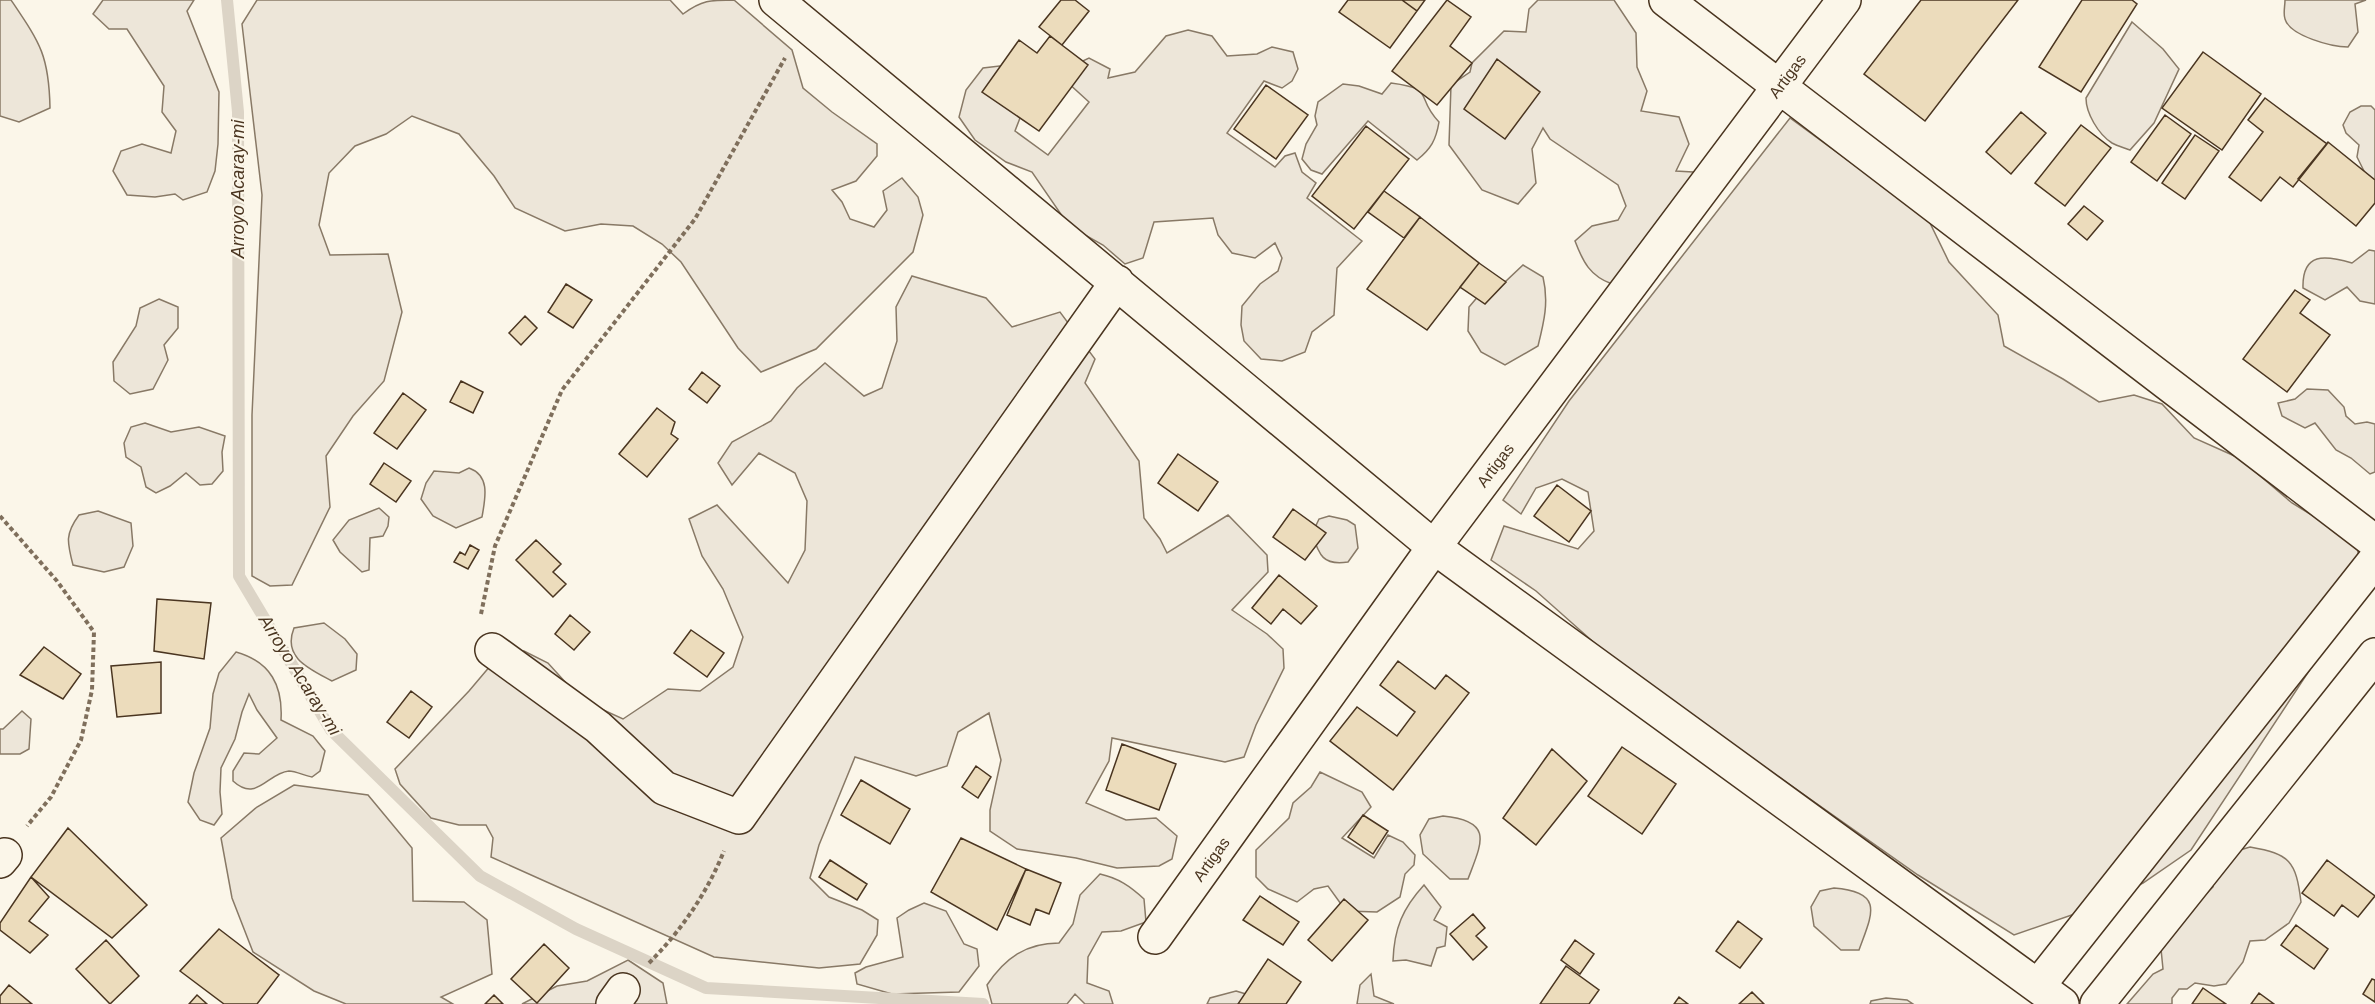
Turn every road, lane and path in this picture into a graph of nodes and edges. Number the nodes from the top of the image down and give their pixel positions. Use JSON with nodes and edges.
{"nodes":[{"id":1,"x":776,"y":0,"type":"edge"},
{"id":2,"x":1666,"y":0,"type":"edge"},
{"id":3,"x":1844,"y":0,"type":"edge"},
{"id":4,"x":804,"y":23,"type":"junction"},
{"id":5,"x":1779,"y":85,"type":"junction"},
{"id":6,"x":1117,"y":282,"type":"junction"},
{"id":7,"x":0,"y":516,"type":"edge"},
{"id":8,"x":2375,"y":542,"type":"edge"},
{"id":9,"x":1434,"y":547,"type":"junction"},
{"id":10,"x":2375,"y":560,"type":"edge"},
{"id":11,"x":492,"y":650,"type":"joint"},
{"id":12,"x":2375,"y":655,"type":"edge"},
{"id":13,"x":739,"y":817,"type":"junction"},
{"id":14,"x":2,"y":858,"type":"edge"},
{"id":15,"x":1155,"y":937,"type":"dead end"},
{"id":16,"x":667,"y":945,"type":"dead end"},
{"id":17,"x":2050,"y":995,"type":"edge"},
{"id":18,"x":2097,"y":1004,"type":"edge"}],
"edges":[{"from":1,"to":4,"type":"street"},
{"from":2,"to":5,"type":"street"},
{"from":3,"to":5,"type":"street","name":"Artigas"},
{"from":4,"to":6,"type":"street"},
{"from":4,"to":11,"type":"path"},
{"from":5,"to":8,"type":"street"},
{"from":5,"to":9,"type":"street","name":"Artigas"},
{"from":6,"to":9,"type":"street"},
{"from":6,"to":13,"type":"street"},
{"from":7,"to":14,"type":"path"},
{"from":9,"to":15,"type":"street","name":"Artigas"},
{"from":9,"to":17,"type":"street"},
{"from":10,"to":17,"type":"street"},
{"from":11,"to":13,"type":"street"},
{"from":12,"to":18,"type":"street"},
{"from":13,"to":16,"type":"path"}]}
